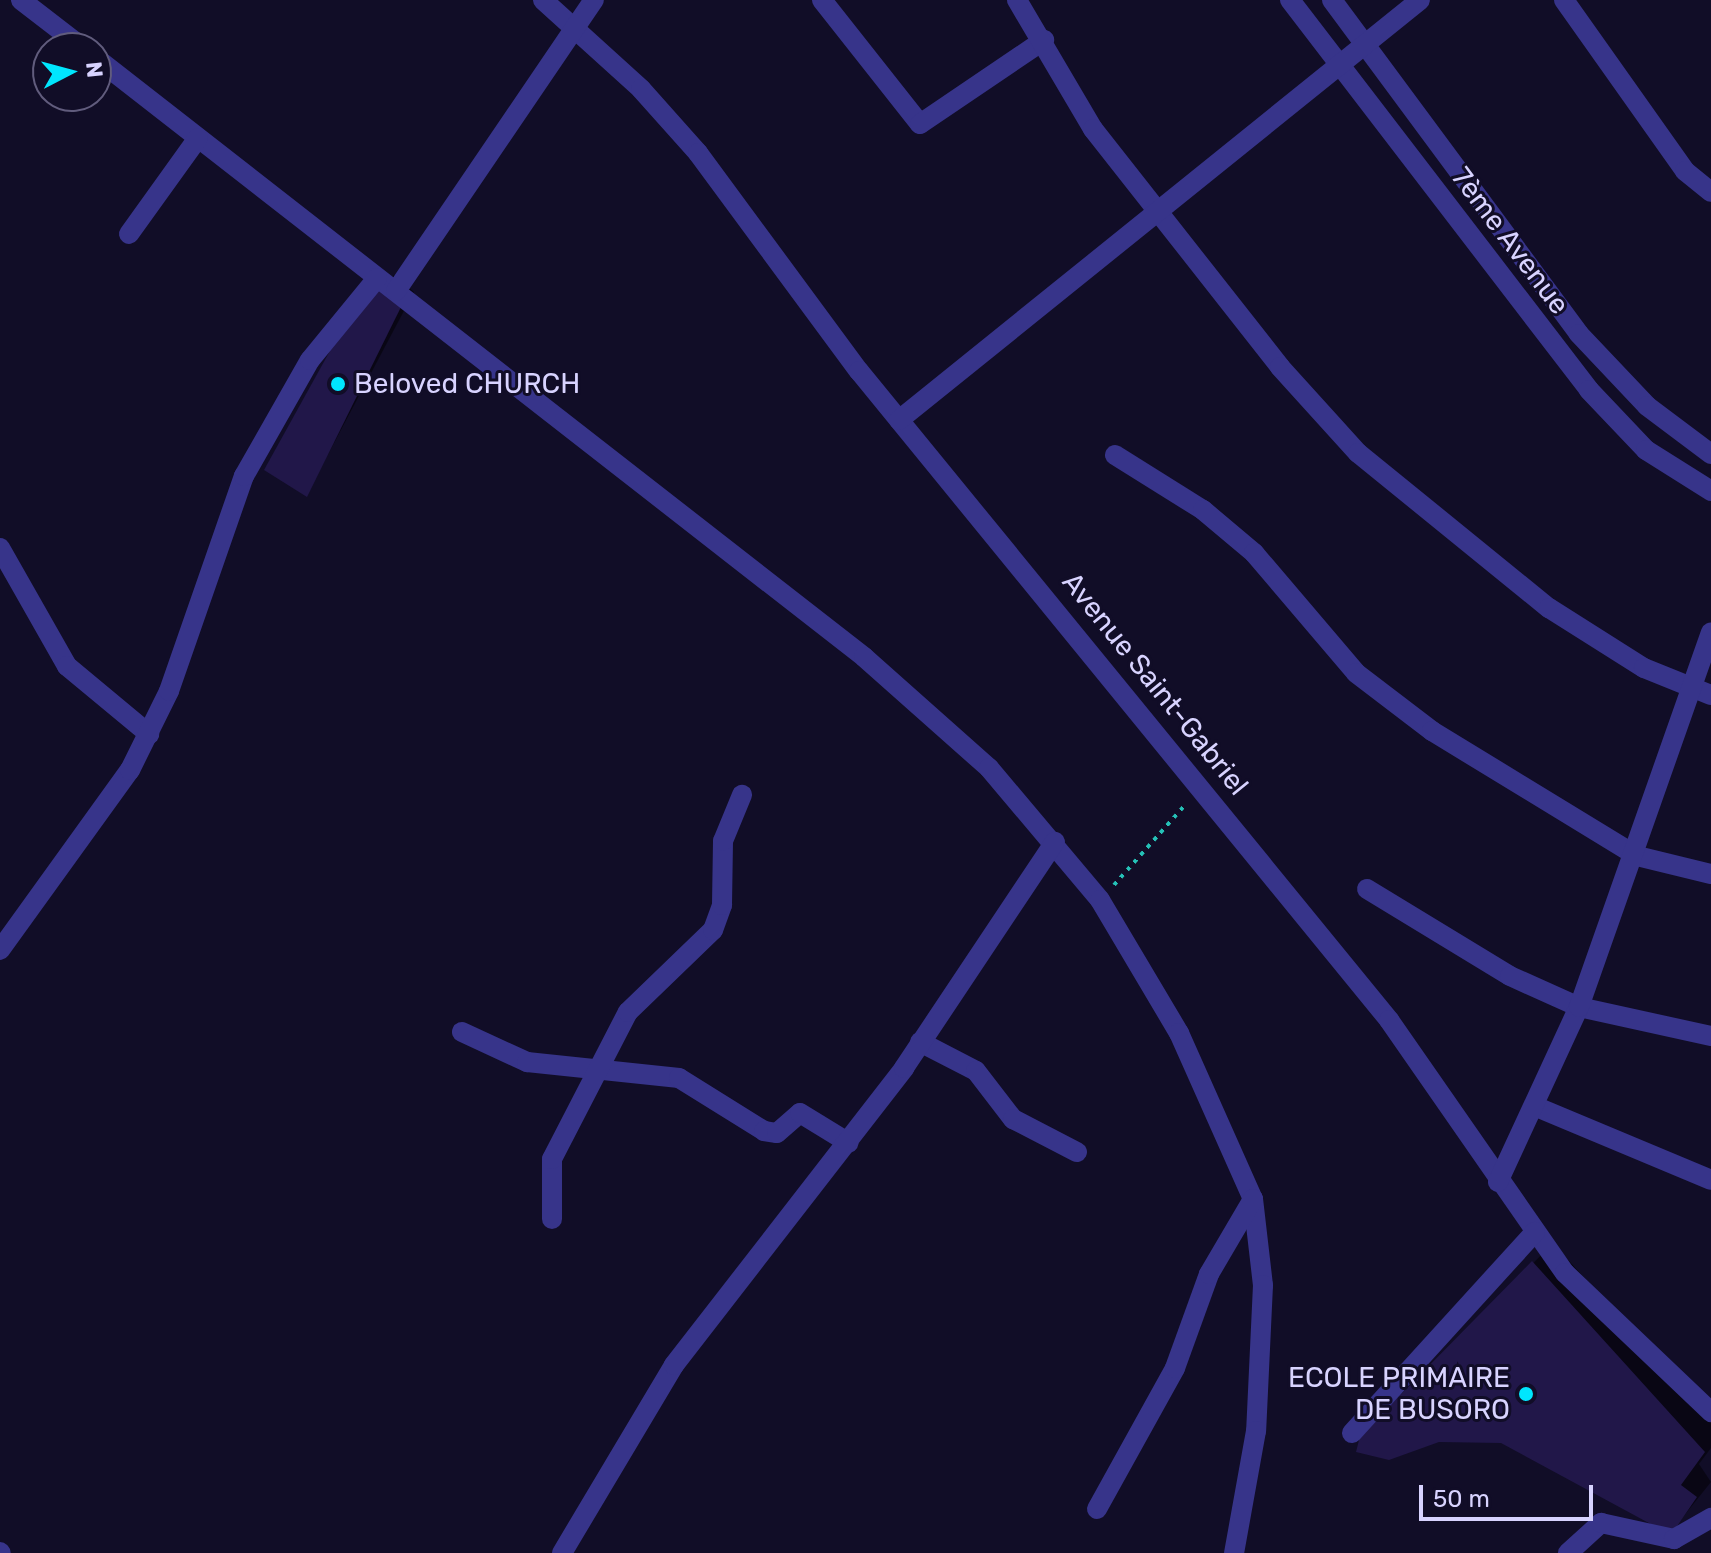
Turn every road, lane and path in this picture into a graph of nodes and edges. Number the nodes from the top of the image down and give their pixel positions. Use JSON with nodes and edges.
{"nodes":[{"id":1,"x":21,"y":0,"type":"edge"},
{"id":2,"x":594,"y":0,"type":"edge"},
{"id":3,"x":822,"y":0,"type":"edge"},
{"id":4,"x":1017,"y":0,"type":"edge"},
{"id":5,"x":1290,"y":0,"type":"edge"},
{"id":6,"x":1332,"y":0,"type":"edge"},
{"id":7,"x":1420,"y":0,"type":"edge"},
{"id":8,"x":1564,"y":0,"type":"edge"},
{"id":9,"x":553,"y":3,"type":"edge"},
{"id":10,"x":577,"y":26,"type":"junction"},
{"id":11,"x":62,"y":32,"type":"edge"},
{"id":12,"x":1044,"y":40,"type":"junction"},
{"id":13,"x":1365,"y":44,"type":"junction"},
{"id":14,"x":1339,"y":63,"type":"junction"},
{"id":15,"x":112,"y":71,"type":"edge"},
{"id":16,"x":198,"y":138,"type":"junction"},
{"id":17,"x":1711,"y":192,"type":"edge"},
{"id":18,"x":1155,"y":208,"type":"junction"},
{"id":19,"x":129,"y":234,"type":"dead end"},
{"id":20,"x":377,"y":278,"type":"junction"},
{"id":21,"x":396,"y":291,"type":"junction"},
{"id":22,"x":899,"y":420,"type":"junction"},
{"id":23,"x":1711,"y":454,"type":"edge"},
{"id":24,"x":1115,"y":455,"type":"dead end"},
{"id":25,"x":1711,"y":491,"type":"edge"},
{"id":26,"x":0,"y":548,"type":"edge"},
{"id":27,"x":1711,"y":633,"type":"edge"},
{"id":28,"x":1701,"y":693,"type":"edge"},
{"id":29,"x":149,"y":734,"type":"junction"},
{"id":30,"x":1203,"y":786,"type":"junction"},
{"id":31,"x":742,"y":795,"type":"dead end"},
{"id":32,"x":1055,"y":842,"type":"junction"},
{"id":33,"x":1637,"y":856,"type":"junction"},
{"id":34,"x":1711,"y":874,"type":"edge"},
{"id":35,"x":1367,"y":889,"type":"dead end"},
{"id":36,"x":1100,"y":900,"type":"junction"},
{"id":37,"x":0,"y":950,"type":"edge"},
{"id":38,"x":1579,"y":1007,"type":"junction"},
{"id":39,"x":462,"y":1032,"type":"dead end"},
{"id":40,"x":1711,"y":1036,"type":"edge"},
{"id":41,"x":920,"y":1042,"type":"junction"},
{"id":42,"x":597,"y":1072,"type":"junction"},
{"id":43,"x":1539,"y":1108,"type":"junction"},
{"id":44,"x":849,"y":1143,"type":"junction"},
{"id":45,"x":1077,"y":1152,"type":"dead end"},
{"id":46,"x":1711,"y":1180,"type":"edge"},
{"id":47,"x":1498,"y":1182,"type":"junction"},
{"id":48,"x":1253,"y":1199,"type":"junction"},
{"id":49,"x":552,"y":1219,"type":"dead end"},
{"id":50,"x":1535,"y":1232,"type":"junction"},
{"id":51,"x":1711,"y":1412,"type":"edge"},
{"id":52,"x":1352,"y":1433,"type":"dead end"},
{"id":53,"x":1097,"y":1509,"type":"dead end"},
{"id":54,"x":1711,"y":1518,"type":"edge"},
{"id":55,"x":1676,"y":1546,"type":"edge"},
{"id":56,"x":562,"y":1553,"type":"edge"},
{"id":57,"x":1234,"y":1553,"type":"edge"},
{"id":58,"x":1568,"y":1553,"type":"edge"}],
"edges":[{"from":1,"to":11,"type":"street"},
{"from":2,"to":10,"type":"street"},
{"from":3,"to":12,"type":"street"},
{"from":4,"to":12,"type":"street"},
{"from":5,"to":14,"type":"street","name":"7ème Avenue"},
{"from":6,"to":13,"type":"street","name":"7ème Avenue"},
{"from":7,"to":13,"type":"street"},
{"from":8,"to":17,"type":"street"},
{"from":9,"to":10,"type":"street","name":"Avenue Saint-Gabriel"},
{"from":10,"to":21,"type":"street"},
{"from":10,"to":22,"type":"street","name":"Avenue Saint-Gabriel"},
{"from":12,"to":18,"type":"street"},
{"from":13,"to":14,"type":"street"},
{"from":13,"to":23,"type":"street","name":"7ème Avenue"},
{"from":14,"to":18,"type":"street"},
{"from":14,"to":25,"type":"street","name":"7ème Avenue"},
{"from":15,"to":16,"type":"street"},
{"from":16,"to":19,"type":"street"},
{"from":16,"to":20,"type":"street"},
{"from":18,"to":22,"type":"street"},
{"from":18,"to":28,"type":"street"},
{"from":20,"to":21,"type":"street"},
{"from":20,"to":29,"type":"street"},
{"from":21,"to":32,"type":"street"},
{"from":22,"to":30,"type":"street","name":"Avenue Saint-Gabriel"},
{"from":24,"to":33,"type":"street"},
{"from":26,"to":29,"type":"street"},
{"from":27,"to":28,"type":"street"},
{"from":28,"to":33,"type":"street"},
{"from":29,"to":37,"type":"street"},
{"from":30,"to":36,"type":"path"},
{"from":30,"to":47,"type":"street","name":"Avenue Saint-Gabriel"},
{"from":31,"to":42,"type":"street"},
{"from":32,"to":36,"type":"street"},
{"from":32,"to":41,"type":"street"},
{"from":33,"to":34,"type":"street"},
{"from":33,"to":38,"type":"street"},
{"from":35,"to":38,"type":"street"},
{"from":36,"to":48,"type":"street"},
{"from":38,"to":40,"type":"street"},
{"from":38,"to":43,"type":"street"},
{"from":39,"to":42,"type":"street"},
{"from":41,"to":44,"type":"street"},
{"from":41,"to":45,"type":"street"},
{"from":42,"to":44,"type":"street"},
{"from":42,"to":49,"type":"street"},
{"from":43,"to":46,"type":"street"},
{"from":43,"to":47,"type":"street"},
{"from":44,"to":56,"type":"street"},
{"from":47,"to":50,"type":"street","name":"Avenue Saint-Gabriel"},
{"from":48,"to":53,"type":"street"},
{"from":48,"to":57,"type":"street"},
{"from":50,"to":51,"type":"street","name":"Avenue Saint-Gabriel"},
{"from":50,"to":52,"type":"street"},
{"from":54,"to":55,"type":"street"},
{"from":55,"to":58,"type":"street"}]}
